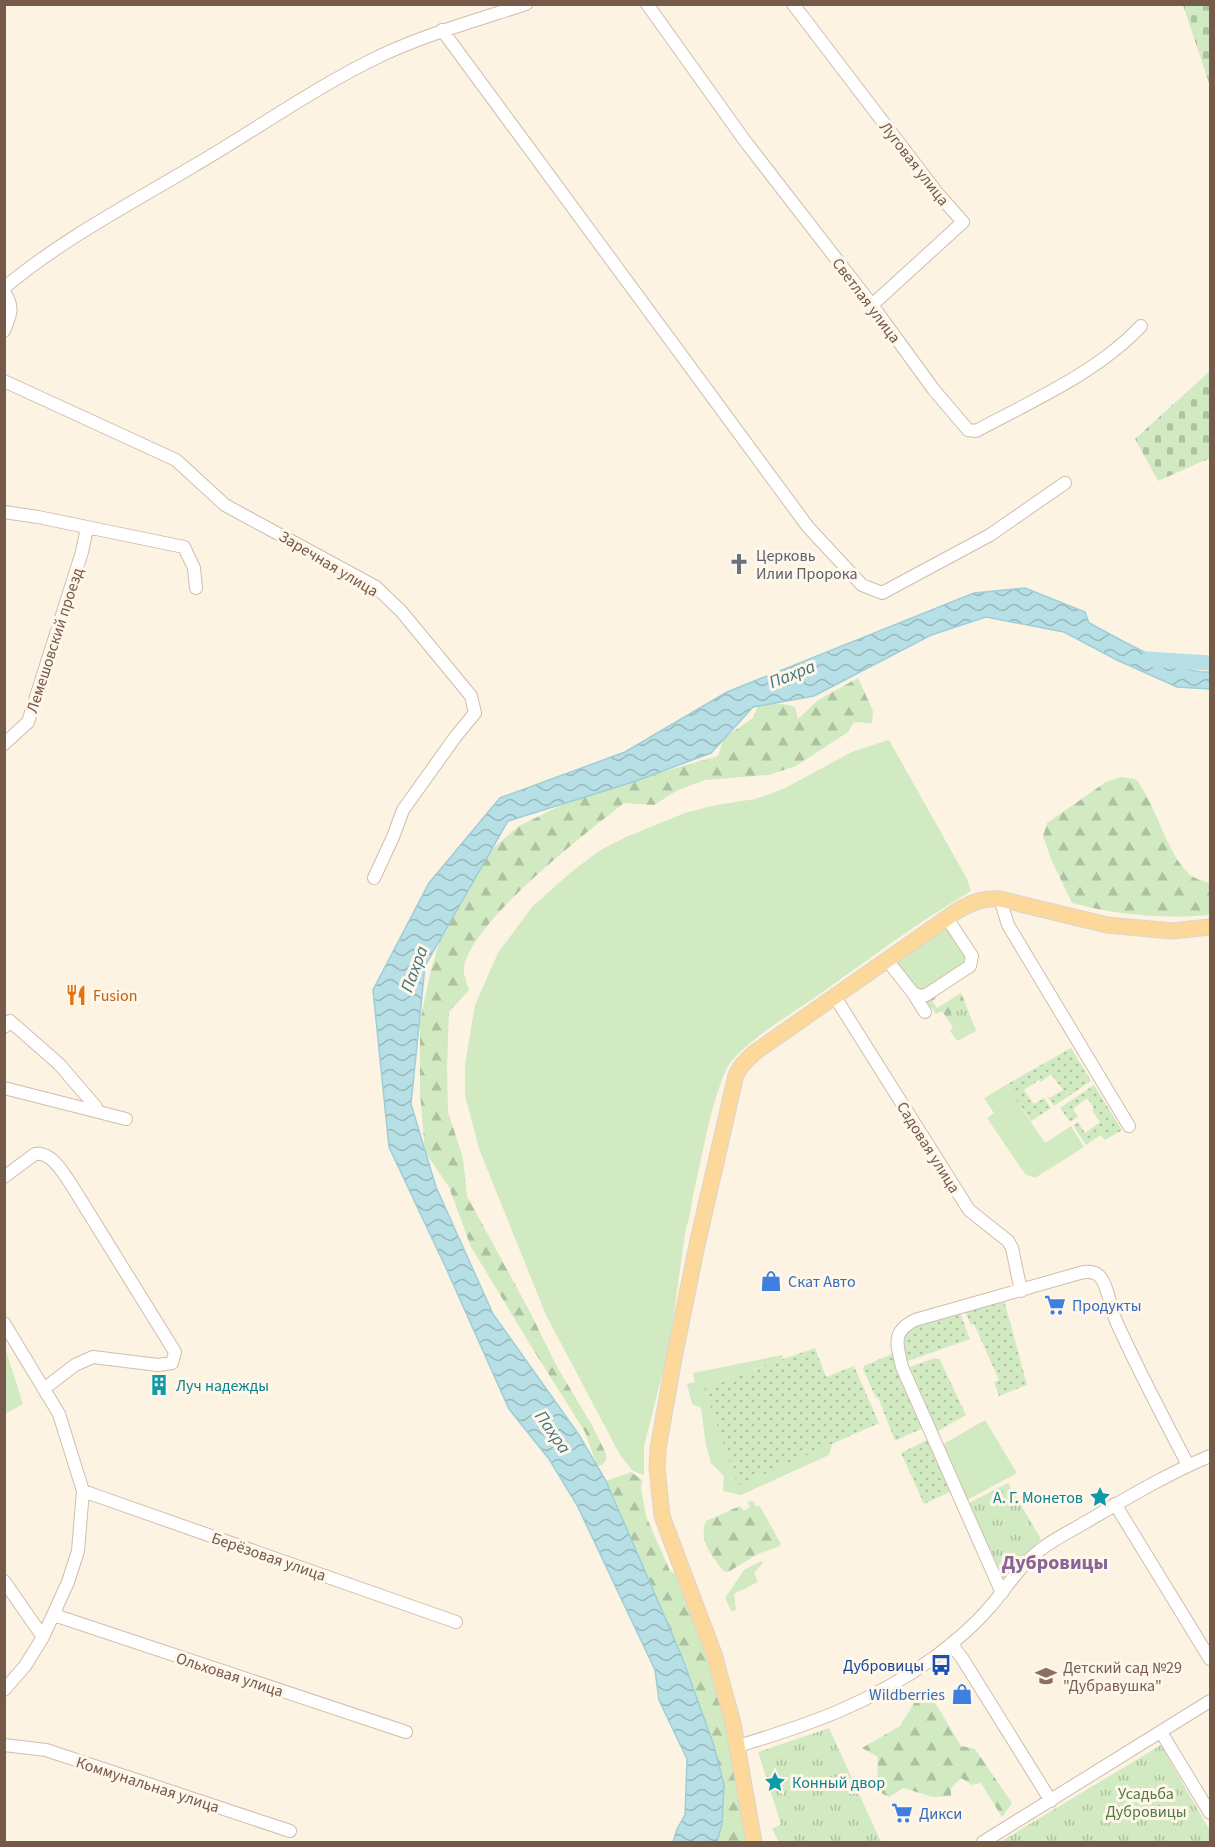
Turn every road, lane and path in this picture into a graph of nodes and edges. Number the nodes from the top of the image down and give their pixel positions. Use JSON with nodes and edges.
{"nodes":[{"id":1,"x":526,"y":4,"type":"edge"},
{"id":2,"x":647,"y":4,"type":"edge"},
{"id":3,"x":793,"y":4,"type":"edge"},
{"id":4,"x":442,"y":30,"type":"junction"},
{"id":5,"x":4,"y":290,"type":"edge"},
{"id":6,"x":872,"y":305,"type":"junction"},
{"id":7,"x":1141,"y":326,"type":"dead end"},
{"id":8,"x":4,"y":331,"type":"edge"},
{"id":9,"x":4,"y":381,"type":"edge"},
{"id":10,"x":1065,"y":483,"type":"dead end"},
{"id":11,"x":4,"y":512,"type":"edge"},
{"id":12,"x":87,"y":528,"type":"junction"},
{"id":13,"x":196,"y":588,"type":"dead end"},
{"id":14,"x":4,"y":744,"type":"edge"},
{"id":15,"x":374,"y":878,"type":"dead end"},
{"id":16,"x":1000,"y":899,"type":"junction"},
{"id":17,"x":947,"y":918,"type":"junction"},
{"id":18,"x":1210,"y":927,"type":"edge"},
{"id":19,"x":887,"y":960,"type":"junction"},
{"id":20,"x":913,"y":993,"type":"junction"},
{"id":21,"x":835,"y":997,"type":"junction"},
{"id":22,"x":925,"y":1012,"type":"dead end"},
{"id":23,"x":4,"y":1027,"type":"edge"},
{"id":24,"x":4,"y":1088,"type":"edge"},
{"id":25,"x":95,"y":1111,"type":"junction"},
{"id":26,"x":126,"y":1119,"type":"dead end"},
{"id":27,"x":1129,"y":1126,"type":"dead end"},
{"id":28,"x":4,"y":1177,"type":"edge"},
{"id":29,"x":1021,"y":1291,"type":"junction"},
{"id":30,"x":4,"y":1323,"type":"edge"},
{"id":31,"x":45,"y":1388,"type":"junction"},
{"id":32,"x":1210,"y":1456,"type":"edge"},
{"id":33,"x":1188,"y":1465,"type":"junction"},
{"id":34,"x":83,"y":1491,"type":"junction"},
{"id":35,"x":1115,"y":1504,"type":"junction"},
{"id":36,"x":4,"y":1581,"type":"edge"},
{"id":37,"x":1002,"y":1593,"type":"junction"},
{"id":38,"x":54,"y":1615,"type":"junction"},
{"id":39,"x":456,"y":1622,"type":"dead end"},
{"id":40,"x":43,"y":1637,"type":"junction"},
{"id":41,"x":951,"y":1644,"type":"junction"},
{"id":42,"x":1210,"y":1659,"type":"edge"},
{"id":43,"x":4,"y":1690,"type":"edge"},
{"id":44,"x":1210,"y":1701,"type":"edge"},
{"id":45,"x":406,"y":1732,"type":"dead end"},
{"id":46,"x":1161,"y":1732,"type":"junction"},
{"id":47,"x":4,"y":1745,"type":"edge"},
{"id":48,"x":738,"y":1746,"type":"junction"},
{"id":49,"x":1051,"y":1801,"type":"junction"},
{"id":50,"x":1210,"y":1813,"type":"edge"},
{"id":51,"x":290,"y":1831,"type":"dead end"},
{"id":52,"x":754,"y":1842,"type":"edge"},
{"id":53,"x":983,"y":1842,"type":"edge"}],
"edges":[{"from":1,"to":4,"type":"street"},
{"from":2,"to":6,"type":"street","name":"Светлая улица"},
{"from":3,"to":6,"type":"street","name":"Луговая улица"},
{"from":4,"to":5,"type":"street"},
{"from":4,"to":10,"type":"street"},
{"from":5,"to":8,"type":"street"},
{"from":6,"to":7,"type":"street","name":"Светлая улица"},
{"from":9,"to":15,"type":"street","name":"Заречная улица"},
{"from":11,"to":12,"type":"street"},
{"from":12,"to":13,"type":"street"},
{"from":12,"to":14,"type":"street","name":"Лемешовский проезд"},
{"from":16,"to":17,"type":"main road"},
{"from":16,"to":18,"type":"main road"},
{"from":16,"to":27,"type":"street"},
{"from":17,"to":19,"type":"main road"},
{"from":17,"to":20,"type":"street"},
{"from":19,"to":20,"type":"street"},
{"from":19,"to":21,"type":"main road"},
{"from":20,"to":22,"type":"street"},
{"from":21,"to":29,"type":"street","name":"Садовая улица"},
{"from":21,"to":48,"type":"main road"},
{"from":23,"to":25,"type":"street"},
{"from":24,"to":25,"type":"street"},
{"from":25,"to":26,"type":"street"},
{"from":28,"to":31,"type":"street"},
{"from":29,"to":33,"type":"street"},
{"from":29,"to":37,"type":"street"},
{"from":30,"to":31,"type":"street"},
{"from":31,"to":34,"type":"street"},
{"from":32,"to":33,"type":"street"},
{"from":33,"to":35,"type":"street"},
{"from":34,"to":38,"type":"street"},
{"from":34,"to":39,"type":"street","name":"Берёзовая улица"},
{"from":35,"to":37,"type":"street"},
{"from":35,"to":42,"type":"street"},
{"from":36,"to":40,"type":"street"},
{"from":37,"to":41,"type":"street"},
{"from":38,"to":40,"type":"street"},
{"from":38,"to":45,"type":"street","name":"Ольховая улица"},
{"from":40,"to":43,"type":"street"},
{"from":41,"to":48,"type":"street"},
{"from":41,"to":49,"type":"street"},
{"from":44,"to":46,"type":"street"},
{"from":46,"to":49,"type":"street"},
{"from":46,"to":50,"type":"street"},
{"from":47,"to":51,"type":"street","name":"Коммунальная улица"},
{"from":48,"to":52,"type":"main road"},
{"from":49,"to":53,"type":"street"}]}
